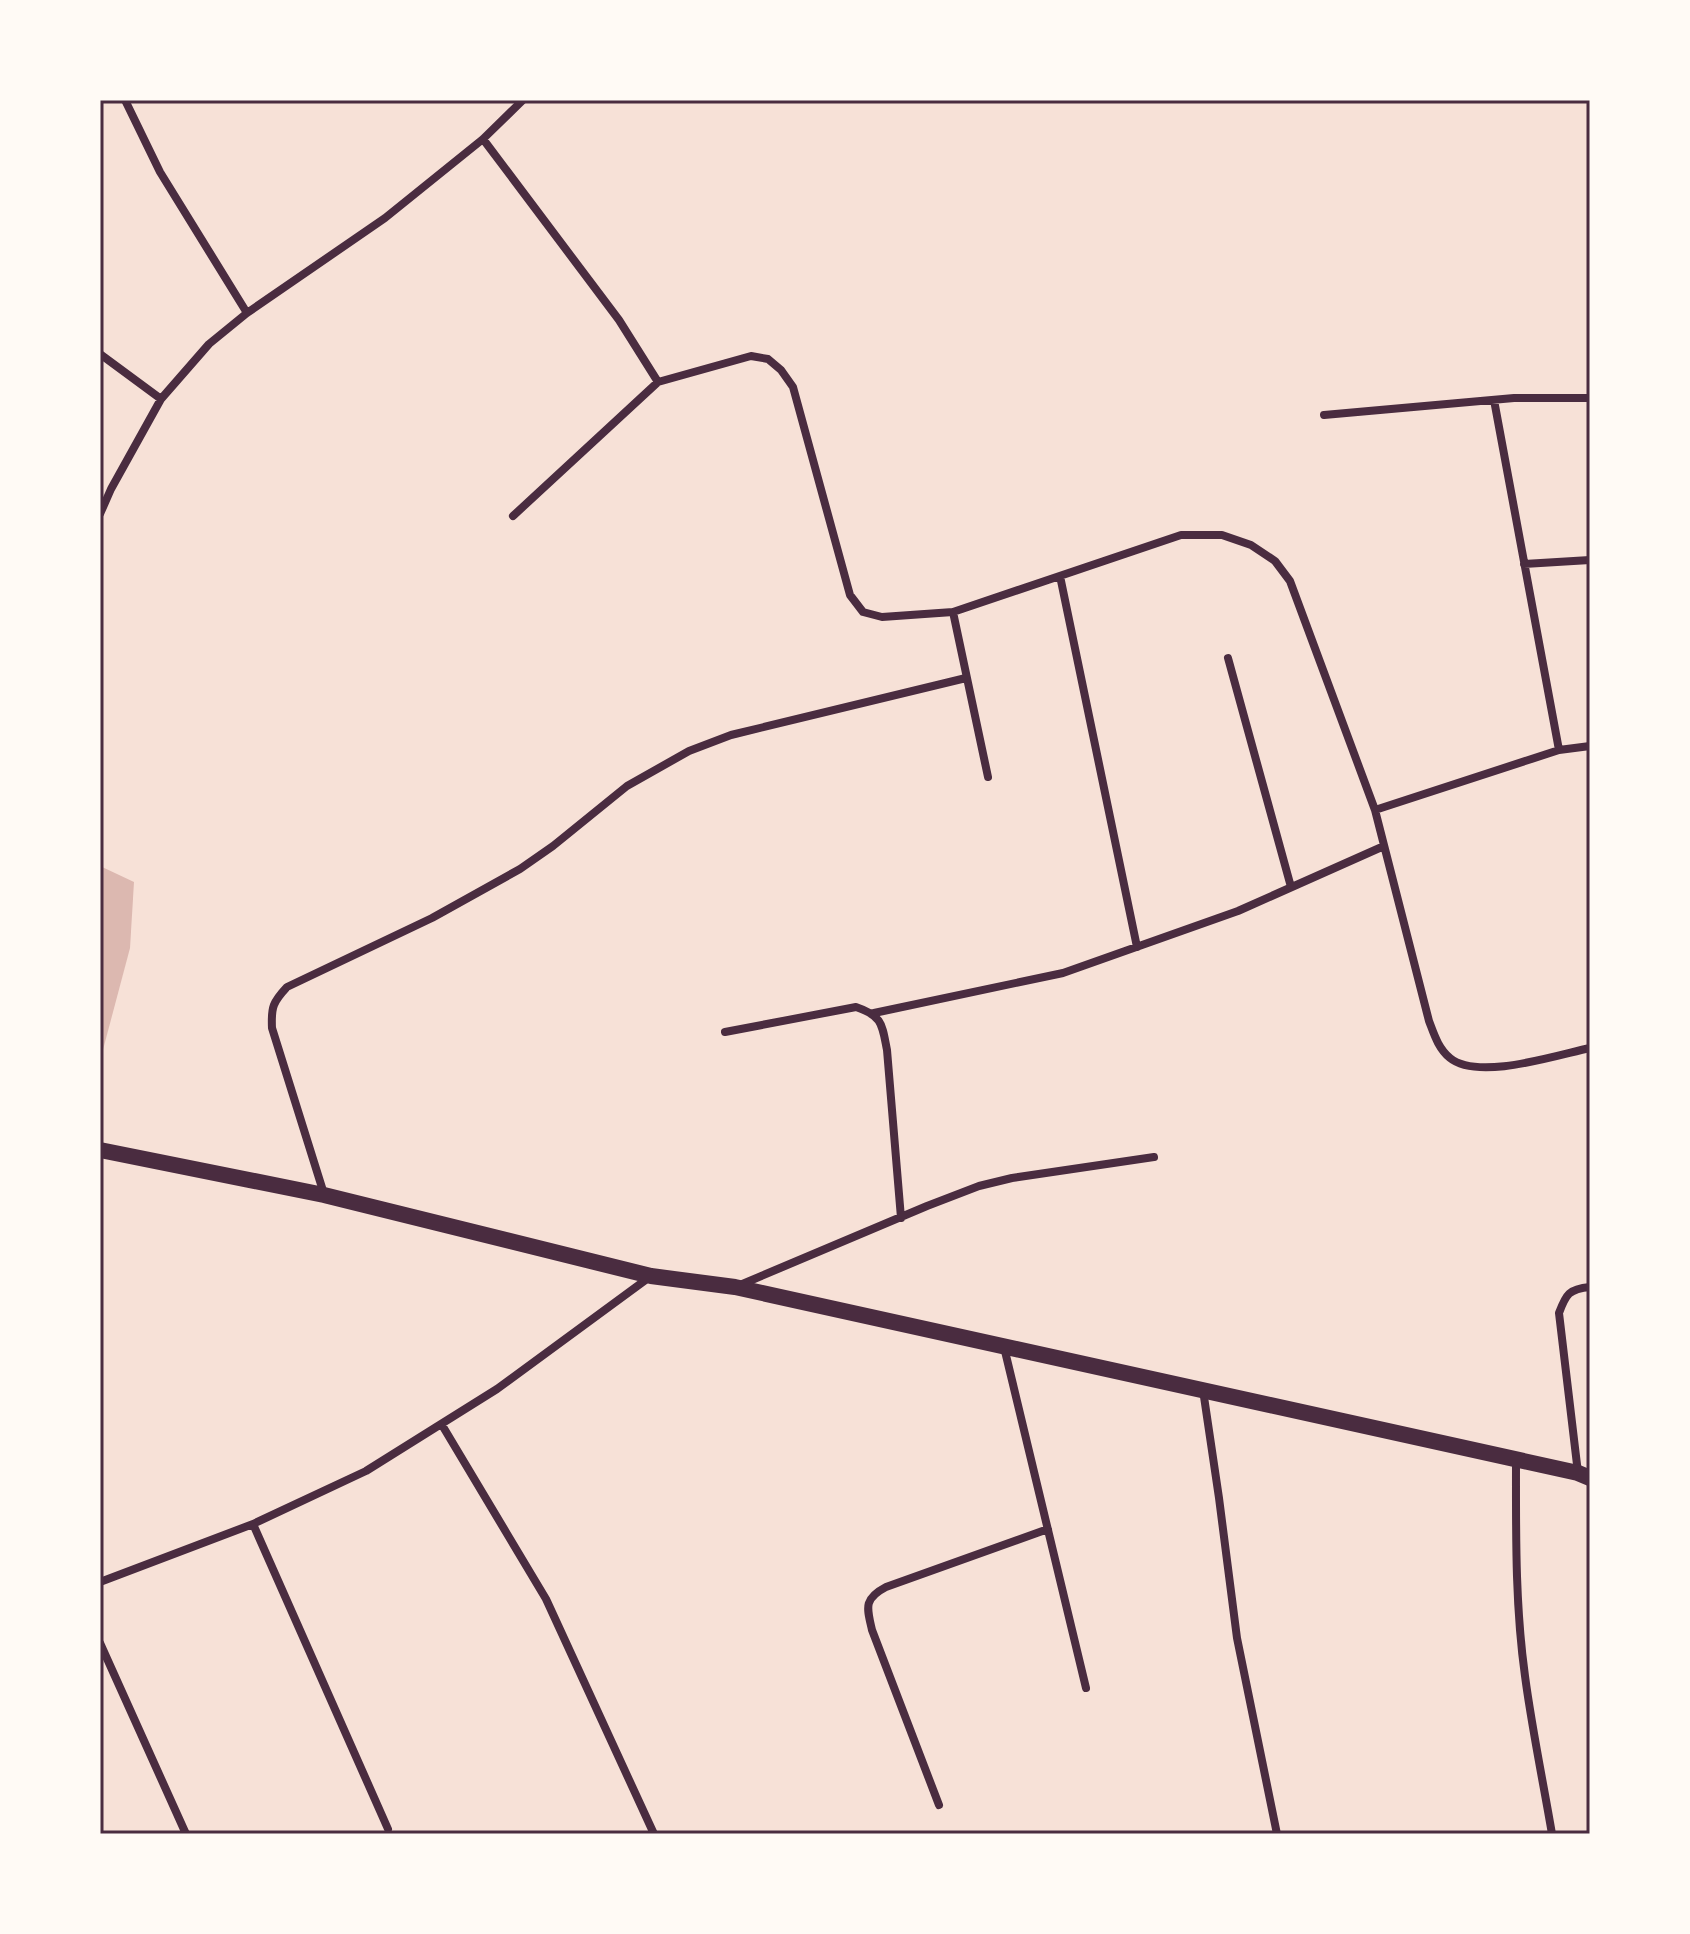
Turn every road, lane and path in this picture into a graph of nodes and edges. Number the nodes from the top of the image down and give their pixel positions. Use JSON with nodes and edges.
{"nodes":[{"id":1,"x":125,"y":100,"type":"edge"},
{"id":2,"x":523,"y":100,"type":"edge"},
{"id":3,"x":483,"y":139,"type":"junction"},
{"id":4,"x":247,"y":313,"type":"junction"},
{"id":5,"x":100,"y":354,"type":"edge"},
{"id":6,"x":658,"y":382,"type":"junction"},
{"id":7,"x":1590,"y":398,"type":"edge"},
{"id":8,"x":161,"y":399,"type":"junction"},
{"id":9,"x":1494,"y":400,"type":"junction"},
{"id":10,"x":1324,"y":415,"type":"dead end"},
{"id":11,"x":100,"y":484,"type":"edge"},
{"id":12,"x":111,"y":489,"type":"junction"},
{"id":13,"x":100,"y":514,"type":"edge"},
{"id":14,"x":513,"y":516,"type":"dead end"},
{"id":15,"x":1590,"y":560,"type":"edge"},
{"id":16,"x":1524,"y":564,"type":"junction"},
{"id":17,"x":1060,"y":576,"type":"junction"},
{"id":18,"x":953,"y":612,"type":"junction"},
{"id":19,"x":1228,"y":658,"type":"dead end"},
{"id":20,"x":966,"y":678,"type":"junction"},
{"id":21,"x":1590,"y":746,"type":"edge"},
{"id":22,"x":1559,"y":750,"type":"junction"},
{"id":23,"x":988,"y":777,"type":"dead end"},
{"id":24,"x":1375,"y":810,"type":"junction"},
{"id":25,"x":1384,"y":846,"type":"junction"},
{"id":26,"x":1291,"y":887,"type":"junction"},
{"id":27,"x":1137,"y":947,"type":"junction"},
{"id":28,"x":874,"y":1013,"type":"junction"},
{"id":29,"x":725,"y":1032,"type":"dead end"},
{"id":30,"x":1590,"y":1048,"type":"edge"},
{"id":31,"x":100,"y":1150,"type":"edge"},
{"id":32,"x":1154,"y":1157,"type":"dead end"},
{"id":33,"x":324,"y":1195,"type":"junction"},
{"id":34,"x":901,"y":1218,"type":"junction"},
{"id":35,"x":651,"y":1276,"type":"junction"},
{"id":36,"x":735,"y":1287,"type":"junction"},
{"id":37,"x":1590,"y":1287,"type":"edge"},
{"id":38,"x":1004,"y":1346,"type":"junction"},
{"id":39,"x":1203,"y":1390,"type":"junction"},
{"id":40,"x":442,"y":1425,"type":"junction"},
{"id":41,"x":1516,"y":1460,"type":"junction"},
{"id":42,"x":1584,"y":1476,"type":"edge"},
{"id":43,"x":253,"y":1524,"type":"junction"},
{"id":44,"x":1048,"y":1529,"type":"junction"},
{"id":45,"x":100,"y":1582,"type":"edge"},
{"id":46,"x":100,"y":1643,"type":"edge"},
{"id":47,"x":1086,"y":1688,"type":"dead end"},
{"id":48,"x":939,"y":1805,"type":"dead end"},
{"id":49,"x":388,"y":1829,"type":"dead end"},
{"id":50,"x":186,"y":1834,"type":"edge"},
{"id":51,"x":654,"y":1834,"type":"edge"},
{"id":52,"x":1277,"y":1834,"type":"edge"},
{"id":53,"x":1552,"y":1834,"type":"edge"}],
"edges":[{"from":1,"to":4,"type":"street"},
{"from":2,"to":3,"type":"street"},
{"from":3,"to":4,"type":"street"},
{"from":3,"to":6,"type":"street"},
{"from":4,"to":8,"type":"street"},
{"from":5,"to":8,"type":"street"},
{"from":6,"to":14,"type":"street"},
{"from":6,"to":18,"type":"street"},
{"from":7,"to":9,"type":"street"},
{"from":8,"to":12,"type":"street"},
{"from":9,"to":10,"type":"street"},
{"from":9,"to":16,"type":"street"},
{"from":11,"to":12,"type":"street"},
{"from":12,"to":13,"type":"street"},
{"from":15,"to":16,"type":"street"},
{"from":16,"to":22,"type":"street"},
{"from":17,"to":18,"type":"street"},
{"from":17,"to":24,"type":"street"},
{"from":17,"to":27,"type":"street"},
{"from":18,"to":20,"type":"street"},
{"from":19,"to":26,"type":"street"},
{"from":20,"to":23,"type":"street"},
{"from":20,"to":33,"type":"street"},
{"from":21,"to":22,"type":"street"},
{"from":22,"to":24,"type":"street"},
{"from":24,"to":25,"type":"street"},
{"from":25,"to":26,"type":"street"},
{"from":25,"to":30,"type":"street"},
{"from":26,"to":27,"type":"street"},
{"from":27,"to":28,"type":"street"},
{"from":28,"to":29,"type":"street"},
{"from":28,"to":34,"type":"street"},
{"from":31,"to":33,"type":"main road"},
{"from":32,"to":34,"type":"street"},
{"from":33,"to":35,"type":"main road"},
{"from":34,"to":36,"type":"street"},
{"from":35,"to":36,"type":"main road"},
{"from":35,"to":40,"type":"street"},
{"from":36,"to":38,"type":"main road"},
{"from":37,"to":42,"type":"street"},
{"from":38,"to":39,"type":"main road"},
{"from":38,"to":44,"type":"street"},
{"from":39,"to":41,"type":"main road"},
{"from":39,"to":52,"type":"street"},
{"from":40,"to":43,"type":"street"},
{"from":40,"to":51,"type":"street"},
{"from":41,"to":42,"type":"main road"},
{"from":41,"to":53,"type":"street"},
{"from":43,"to":45,"type":"street"},
{"from":43,"to":49,"type":"street"},
{"from":44,"to":47,"type":"street"},
{"from":44,"to":48,"type":"street"},
{"from":46,"to":50,"type":"street"}]}
